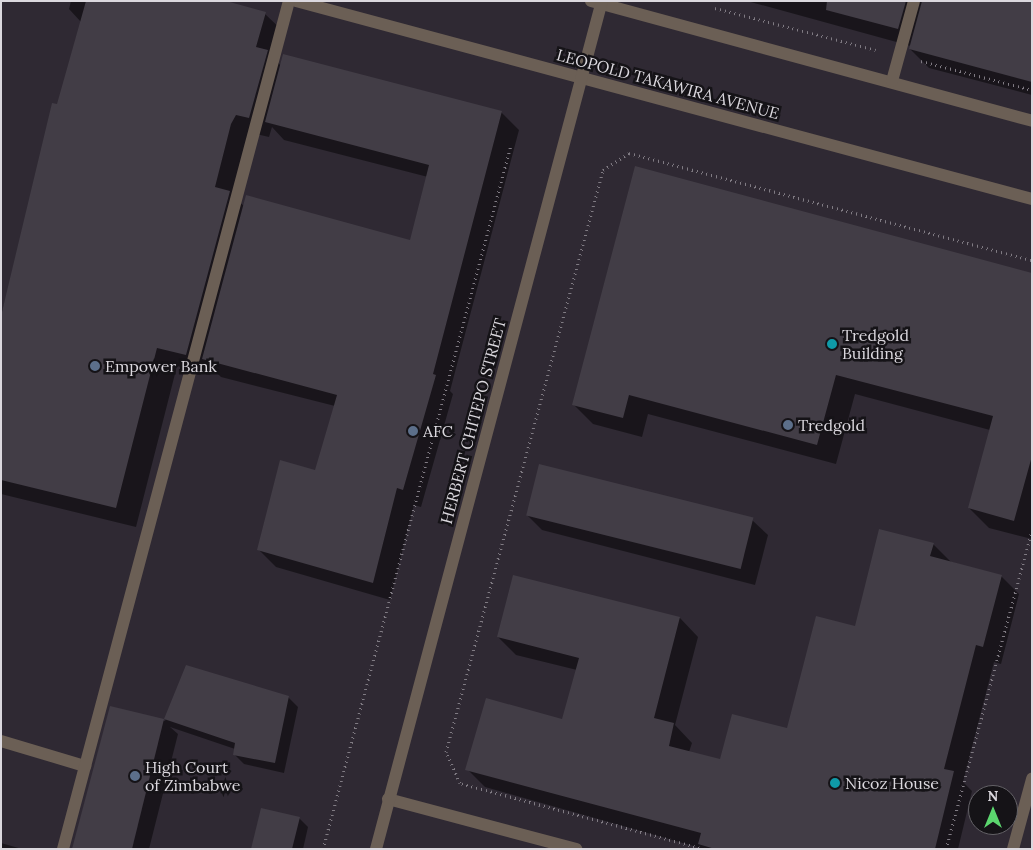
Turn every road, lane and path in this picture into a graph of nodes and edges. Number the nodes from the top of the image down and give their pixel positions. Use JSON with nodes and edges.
{"nodes":[{"id":1,"x":289,"y":1,"type":"edge"},
{"id":2,"x":296,"y":1,"type":"edge"},
{"id":3,"x":914,"y":1,"type":"edge"},
{"id":4,"x":598,"y":2,"type":"edge"},
{"id":5,"x":710,"y":6,"type":"dead end"},
{"id":6,"x":899,"y":55,"type":"junction"},
{"id":7,"x":582,"y":78,"type":"junction"},
{"id":8,"x":892,"y":81,"type":"junction"},
{"id":9,"x":1032,"y":90,"type":"edge"},
{"id":10,"x":1032,"y":121,"type":"edge"},
{"id":11,"x":511,"y":145,"type":"dead end"},
{"id":12,"x":1032,"y":199,"type":"edge"},
{"id":13,"x":1032,"y":260,"type":"edge"},
{"id":14,"x":1032,"y":531,"type":"edge"},
{"id":15,"x":1,"y":741,"type":"edge"},
{"id":16,"x":85,"y":766,"type":"junction"},
{"id":17,"x":1032,"y":779,"type":"edge"},
{"id":18,"x":388,"y":799,"type":"junction"},
{"id":19,"x":63,"y":849,"type":"edge"},
{"id":20,"x":323,"y":849,"type":"edge"},
{"id":21,"x":376,"y":849,"type":"edge"},
{"id":22,"x":576,"y":849,"type":"edge"},
{"id":23,"x":704,"y":849,"type":"edge"},
{"id":24,"x":946,"y":849,"type":"edge"},
{"id":25,"x":1013,"y":849,"type":"edge"}],
"edges":[{"from":1,"to":16,"type":"street"},
{"from":2,"to":7,"type":"street","name":"LEOPOLD TAKAWIRA AVENUE"},
{"from":3,"to":6,"type":"street"},
{"from":4,"to":7,"type":"street","name":"HERBERT CHITEPO STREET"},
{"from":4,"to":8,"type":"street"},
{"from":5,"to":6,"type":"path"},
{"from":6,"to":8,"type":"street"},
{"from":6,"to":9,"type":"path"},
{"from":7,"to":12,"type":"street","name":"LEOPOLD TAKAWIRA AVENUE"},
{"from":7,"to":18,"type":"street","name":"HERBERT CHITEPO STREET"},
{"from":8,"to":10,"type":"street"},
{"from":11,"to":20,"type":"path"},
{"from":13,"to":23,"type":"path"},
{"from":14,"to":24,"type":"path"},
{"from":15,"to":16,"type":"street"},
{"from":16,"to":19,"type":"street"},
{"from":17,"to":25,"type":"street"},
{"from":18,"to":21,"type":"street","name":"HERBERT CHITEPO STREET"},
{"from":18,"to":22,"type":"street"}]}
